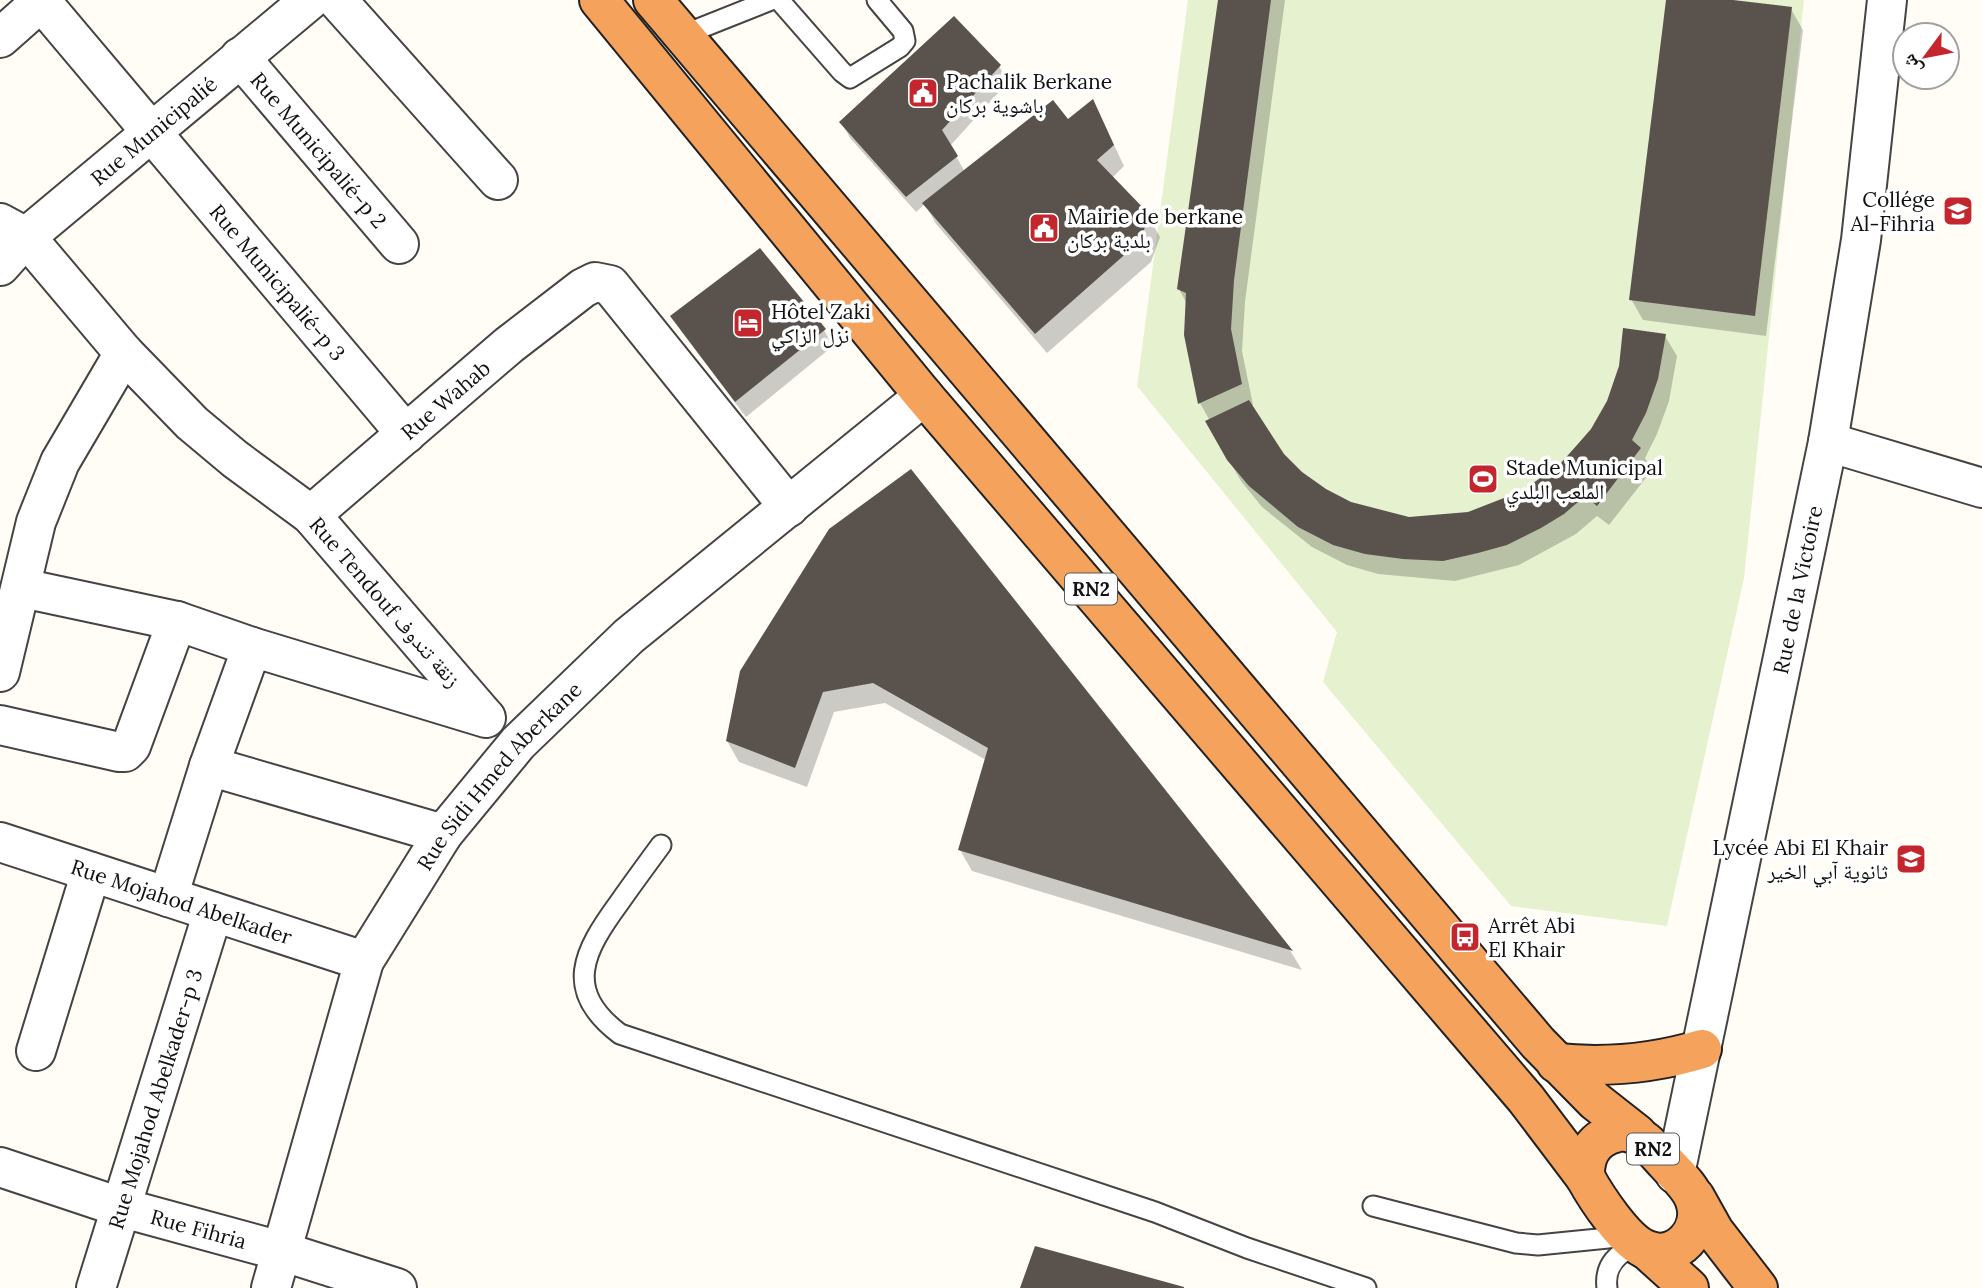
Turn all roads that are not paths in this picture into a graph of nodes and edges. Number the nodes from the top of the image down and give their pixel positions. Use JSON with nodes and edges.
{"nodes":[{"id":1,"x":41,"y":0,"type":"edge"},
{"id":2,"x":310,"y":0,"type":"edge"},
{"id":3,"x":337,"y":0,"type":"edge"},
{"id":4,"x":599,"y":0,"type":"edge"},
{"id":5,"x":653,"y":0,"type":"edge"},
{"id":6,"x":771,"y":0,"type":"edge"},
{"id":7,"x":779,"y":0,"type":"edge"},
{"id":8,"x":877,"y":0,"type":"edge"},
{"id":9,"x":1887,"y":0,"type":"edge"},
{"id":10,"x":683,"y":35,"type":"junction"},
{"id":11,"x":0,"y":38,"type":"edge"},
{"id":12,"x":240,"y":57,"type":"junction"},
{"id":13,"x":151,"y":132,"type":"junction"},
{"id":14,"x":498,"y":180,"type":"dead end"},
{"id":15,"x":13,"y":230,"type":"edge"},
{"id":16,"x":398,"y":244,"type":"dead end"},
{"id":17,"x":0,"y":266,"type":"edge"},
{"id":18,"x":124,"y":353,"type":"junction"},
{"id":19,"x":925,"y":396,"type":"junction"},
{"id":20,"x":406,"y":434,"type":"junction"},
{"id":21,"x":1828,"y":442,"type":"junction"},
{"id":22,"x":1982,"y":488,"type":"edge"},
{"id":23,"x":789,"y":507,"type":"junction"},
{"id":24,"x":311,"y":515,"type":"junction"},
{"id":25,"x":22,"y":588,"type":"junction"},
{"id":26,"x":177,"y":621,"type":"junction"},
{"id":27,"x":253,"y":647,"type":"junction"},
{"id":28,"x":0,"y":672,"type":"edge"},
{"id":29,"x":485,"y":718,"type":"junction"},
{"id":30,"x":0,"y":725,"type":"edge"},
{"id":31,"x":518,"y":743,"type":"junction"},
{"id":32,"x":209,"y":766,"type":"junction"},
{"id":33,"x":443,"y":834,"type":"junction"},
{"id":34,"x":0,"y":842,"type":"edge"},
{"id":35,"x":661,"y":845,"type":"dead end"},
{"id":36,"x":92,"y":872,"type":"junction"},
{"id":37,"x":167,"y":897,"type":"junction"},
{"id":38,"x":213,"y":912,"type":"junction"},
{"id":39,"x":364,"y":961,"type":"junction"},
{"id":40,"x":1702,"y":1049,"type":"junction"},
{"id":41,"x":36,"y":1051,"type":"dead end"},
{"id":42,"x":1556,"y":1063,"type":"junction"},
{"id":43,"x":1637,"y":1134,"type":"junction"},
{"id":44,"x":0,"y":1167,"type":"edge"},
{"id":45,"x":1585,"y":1177,"type":"junction"},
{"id":46,"x":1685,"y":1186,"type":"junction"},
{"id":47,"x":1373,"y":1206,"type":"dead end"},
{"id":48,"x":122,"y":1208,"type":"junction"},
{"id":49,"x":1638,"y":1244,"type":"junction"},
{"id":50,"x":281,"y":1251,"type":"junction"},
{"id":51,"x":96,"y":1288,"type":"edge"},
{"id":52,"x":271,"y":1288,"type":"edge"},
{"id":53,"x":397,"y":1288,"type":"edge"},
{"id":54,"x":1366,"y":1288,"type":"edge"},
{"id":55,"x":1607,"y":1288,"type":"edge"},
{"id":56,"x":1689,"y":1288,"type":"edge"},
{"id":57,"x":1758,"y":1288,"type":"edge"}],
"edges":[{"from":1,"to":11,"type":"street"},
{"from":1,"to":13,"type":"street","name":"Rue Municipalié-p 3"},
{"from":2,"to":12,"type":"street","name":"Rue Municipalié"},
{"from":3,"to":14,"type":"street"},
{"from":4,"to":19,"type":"highway","number":"RN2"},
{"from":5,"to":10,"type":"highway","number":"RN2"},
{"from":6,"to":10,"type":"lane"},
{"from":7,"to":8,"type":"lane"},
{"from":9,"to":21,"type":"street","name":"Rue de la Victoire"},
{"from":10,"to":42,"type":"highway","number":"RN2"},
{"from":12,"to":13,"type":"street","name":"Rue Municipalié"},
{"from":12,"to":16,"type":"street","name":"Rue Municipalié-p 2"},
{"from":13,"to":15,"type":"street","name":"Rue Municipalié"},
{"from":13,"to":20,"type":"street","name":"Rue Municipalié-p 3"},
{"from":15,"to":17,"type":"street","name":"Rue Municipalié"},
{"from":15,"to":18,"type":"street","name":"Rue Tendouf زنقة تندوف"},
{"from":18,"to":24,"type":"street","name":"Rue Tendouf زنقة تندوف"},
{"from":18,"to":25,"type":"street"},
{"from":19,"to":23,"type":"street","name":"Rue Sidi Hmed Aberkane"},
{"from":19,"to":45,"type":"highway","number":"RN2"},
{"from":20,"to":23,"type":"street","name":"Rue Wahab"},
{"from":20,"to":24,"type":"street","name":"Rue Wahab"},
{"from":21,"to":22,"type":"street"},
{"from":21,"to":40,"type":"street","name":"Rue de la Victoire"},
{"from":23,"to":31,"type":"street","name":"Rue Sidi Hmed Aberkane"},
{"from":24,"to":29,"type":"street","name":"Rue Tendouf زنقة تندوف"},
{"from":25,"to":26,"type":"street"},
{"from":25,"to":28,"type":"street"},
{"from":26,"to":27,"type":"street"},
{"from":26,"to":30,"type":"street"},
{"from":27,"to":29,"type":"street"},
{"from":27,"to":32,"type":"street"},
{"from":29,"to":31,"type":"street"},
{"from":31,"to":33,"type":"street","name":"Rue Sidi Hmed Aberkane"},
{"from":32,"to":33,"type":"street"},
{"from":32,"to":37,"type":"street"},
{"from":33,"to":39,"type":"street","name":"Rue Sidi Hmed Aberkane"},
{"from":34,"to":36,"type":"street","name":"Rue Mojahod Abelkader"},
{"from":35,"to":54,"type":"lane"},
{"from":36,"to":37,"type":"street","name":"Rue Mojahod Abelkader"},
{"from":36,"to":41,"type":"street"},
{"from":37,"to":38,"type":"street","name":"Rue Mojahod Abelkader"},
{"from":38,"to":39,"type":"street","name":"Rue Mojahod Abelkader"},
{"from":38,"to":48,"type":"street","name":"Rue Mojahod Abelkader-p 3"},
{"from":39,"to":50,"type":"street","name":"Rue Sidi Hmed Aberkane"},
{"from":40,"to":42,"type":"highway"},
{"from":40,"to":46,"type":"street","name":"Rue de la Victoire"},
{"from":42,"to":43,"type":"highway","number":"RN2"},
{"from":43,"to":45,"type":"highway","number":"RN2"},
{"from":43,"to":46,"type":"highway","number":"RN2"},
{"from":44,"to":48,"type":"street","name":"Rue Fihria"},
{"from":45,"to":49,"type":"highway","number":"RN2"},
{"from":46,"to":49,"type":"highway"},
{"from":46,"to":57,"type":"highway","number":"RN2"},
{"from":47,"to":49,"type":"lane"},
{"from":48,"to":50,"type":"street","name":"Rue Fihria"},
{"from":48,"to":51,"type":"street","name":"Rue Mojahod Abelkader-p 3"},
{"from":49,"to":55,"type":"lane"},
{"from":49,"to":56,"type":"highway","number":"RN2"},
{"from":50,"to":52,"type":"street","name":"Rue Sidi Hmed Aberkane"},
{"from":50,"to":53,"type":"street","name":"Rue Fihria"}]}
